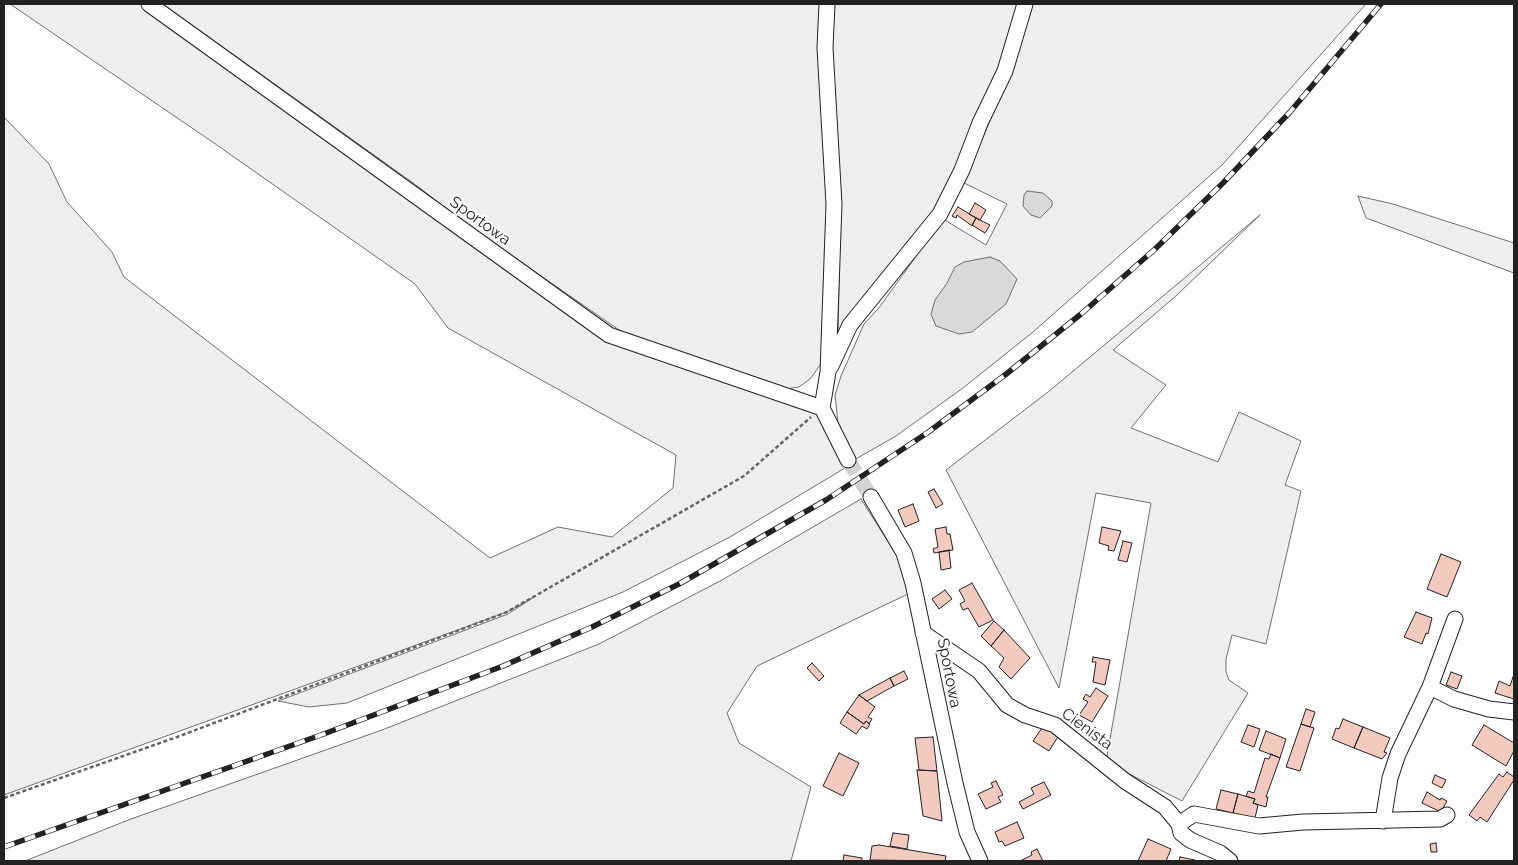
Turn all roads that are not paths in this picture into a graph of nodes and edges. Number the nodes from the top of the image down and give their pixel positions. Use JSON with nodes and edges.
{"nodes":[{"id":1,"x":149,"y":4,"type":"edge"},
{"id":2,"x":827,"y":4,"type":"edge"},
{"id":3,"x":1025,"y":4,"type":"edge"},
{"id":4,"x":828,"y":372,"type":"junction"},
{"id":5,"x":822,"y":408,"type":"junction"},
{"id":6,"x":848,"y":460,"type":"tunnel mouth"},
{"id":7,"x":871,"y":497,"type":"tunnel mouth"},
{"id":8,"x":1456,"y":619,"type":"dead end"},
{"id":9,"x":924,"y":633,"type":"junction"},
{"id":10,"x":1430,"y":688,"type":"junction"},
{"id":11,"x":1514,"y":712,"type":"edge"},
{"id":12,"x":1447,"y":815,"type":"dead end"},
{"id":13,"x":1383,"y":821,"type":"junction"},
{"id":14,"x":1179,"y":824,"type":"junction"},
{"id":15,"x":980,"y":861,"type":"edge"},
{"id":16,"x":1230,"y":861,"type":"edge"}],
"edges":[{"from":1,"to":5,"type":"street","name":"Sportowa"},
{"from":2,"to":4,"type":"street"},
{"from":3,"to":4,"type":"street"},
{"from":4,"to":5,"type":"street"},
{"from":5,"to":6,"type":"street"},
{"from":7,"to":9,"type":"street","name":"Sportowa"},
{"from":8,"to":10,"type":"street"},
{"from":9,"to":14,"type":"street","name":"Cienista"},
{"from":9,"to":15,"type":"street","name":"Sportowa"},
{"from":10,"to":11,"type":"street"},
{"from":10,"to":13,"type":"street"},
{"from":12,"to":13,"type":"street"},
{"from":13,"to":14,"type":"street"},
{"from":14,"to":16,"type":"street","name":"Cienista"}]}
